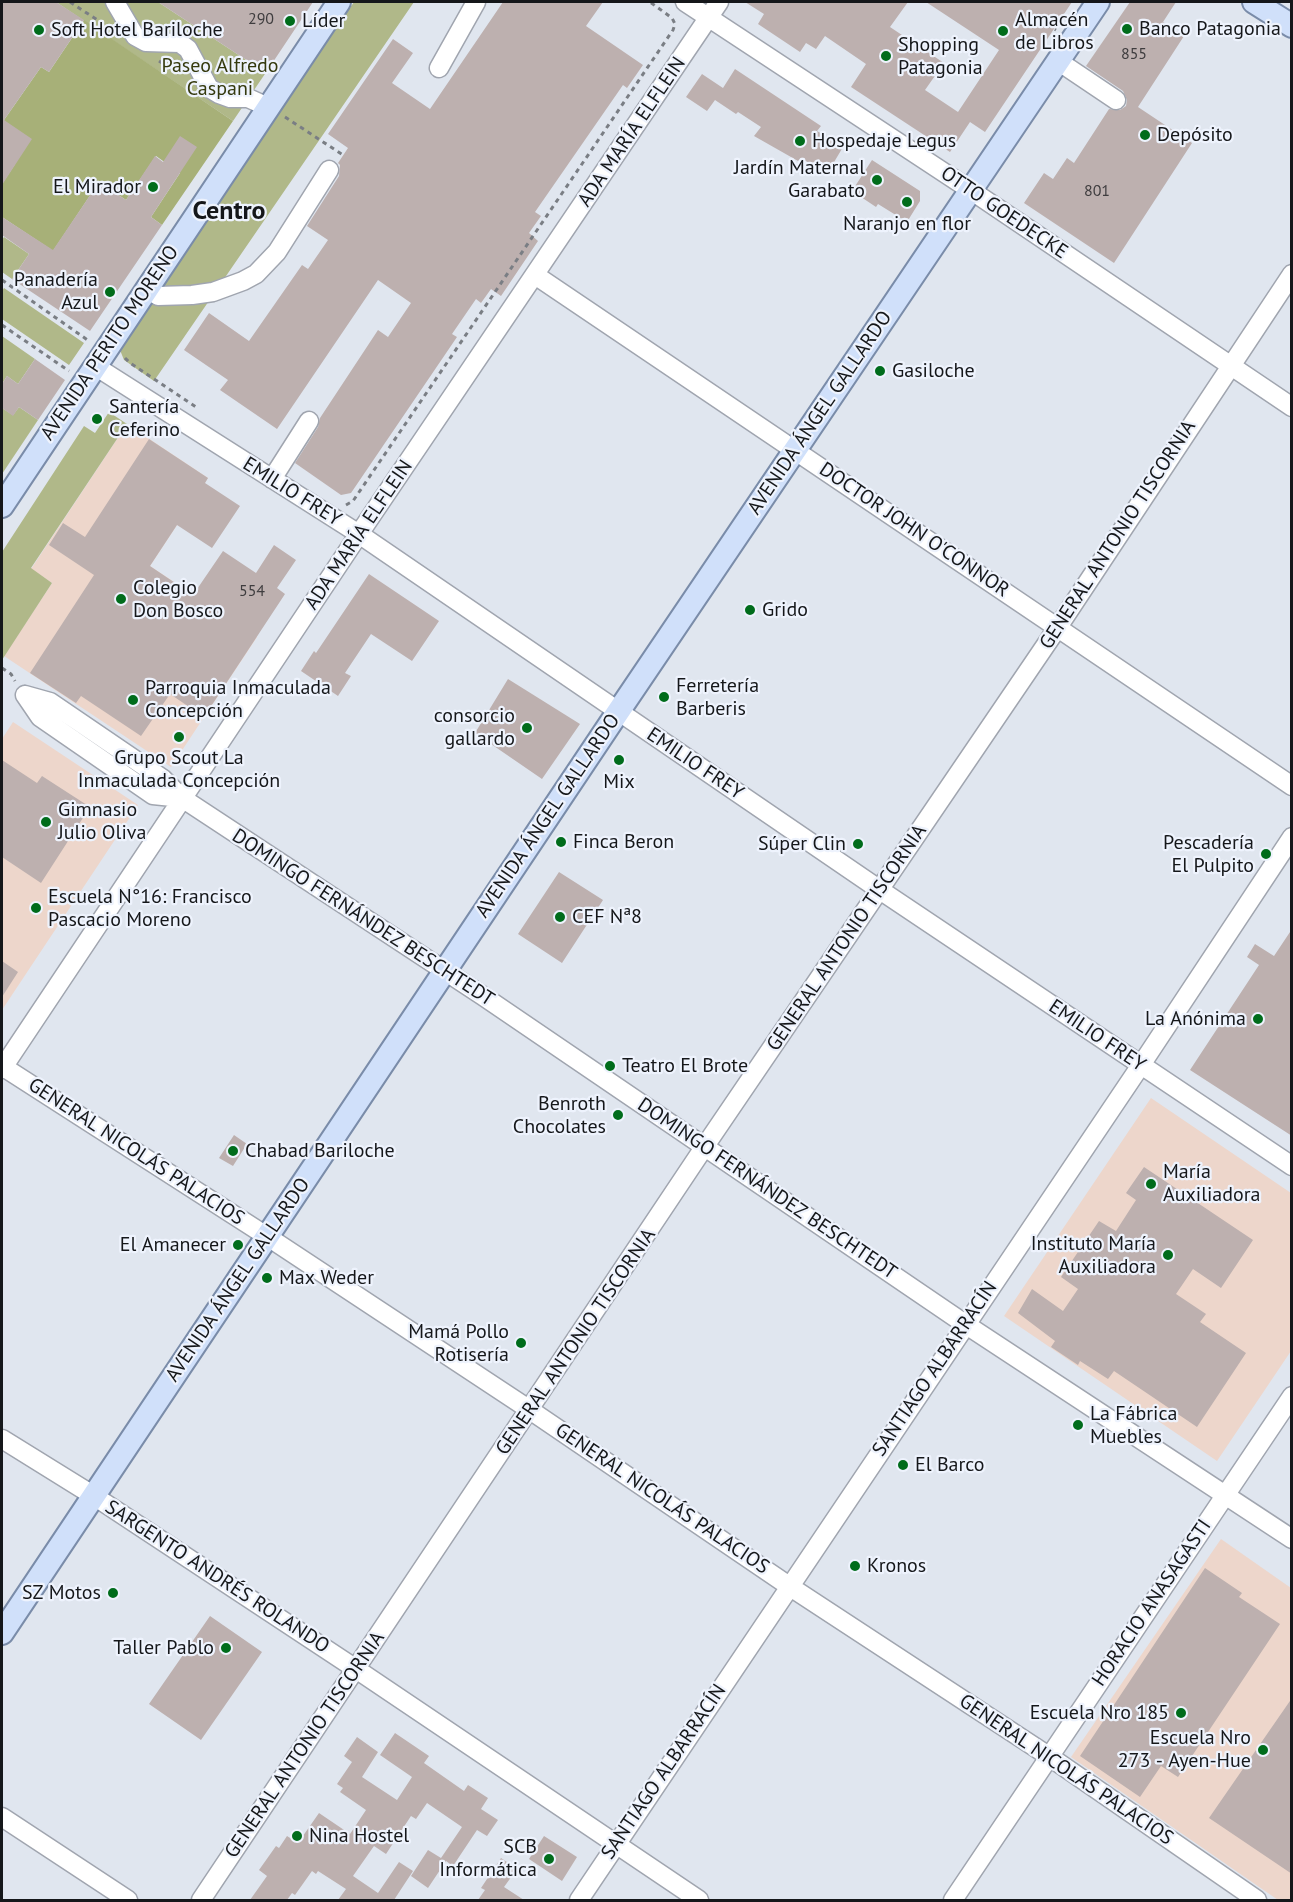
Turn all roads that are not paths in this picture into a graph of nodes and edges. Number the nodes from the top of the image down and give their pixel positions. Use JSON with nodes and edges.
{"nodes":[{"id":1,"x":115,"y":2,"type":"edge"},
{"id":2,"x":339,"y":2,"type":"edge"},
{"id":3,"x":476,"y":2,"type":"edge"},
{"id":4,"x":685,"y":2,"type":"edge"},
{"id":5,"x":719,"y":2,"type":"edge"},
{"id":6,"x":1098,"y":2,"type":"edge"},
{"id":7,"x":1254,"y":2,"type":"edge"},
{"id":8,"x":709,"y":17,"type":"junction"},
{"id":9,"x":1292,"y":26,"type":"edge"},
{"id":10,"x":1058,"y":61,"type":"junction"},
{"id":11,"x":439,"y":68,"type":"dead end"},
{"id":12,"x":1116,"y":100,"type":"dead end"},
{"id":13,"x":268,"y":107,"type":"junction"},
{"id":14,"x":329,"y":170,"type":"dead end"},
{"id":15,"x":972,"y":191,"type":"junction"},
{"id":16,"x":1292,"y":274,"type":"edge"},
{"id":17,"x":535,"y":275,"type":"junction"},
{"id":18,"x":147,"y":288,"type":"junction"},
{"id":19,"x":1230,"y":366,"type":"junction"},
{"id":20,"x":90,"y":374,"type":"junction"},
{"id":21,"x":1292,"y":407,"type":"edge"},
{"id":22,"x":309,"y":421,"type":"dead end"},
{"id":23,"x":795,"y":450,"type":"junction"},
{"id":24,"x":272,"y":479,"type":"junction"},
{"id":25,"x":2,"y":506,"type":"edge"},
{"id":26,"x":359,"y":534,"type":"junction"},
{"id":27,"x":1058,"y":627,"type":"junction"},
{"id":28,"x":618,"y":712,"type":"junction"},
{"id":29,"x":1292,"y":786,"type":"edge"},
{"id":30,"x":182,"y":798,"type":"junction"},
{"id":31,"x":1292,"y":837,"type":"edge"},
{"id":32,"x":880,"y":890,"type":"junction"},
{"id":33,"x":445,"y":971,"type":"junction"},
{"id":34,"x":1141,"y":1065,"type":"junction"},
{"id":35,"x":2,"y":1068,"type":"edge"},
{"id":36,"x":705,"y":1146,"type":"junction"},
{"id":37,"x":1292,"y":1166,"type":"edge"},
{"id":38,"x":268,"y":1236,"type":"junction"},
{"id":39,"x":965,"y":1324,"type":"junction"},
{"id":40,"x":1292,"y":1396,"type":"edge"},
{"id":41,"x":530,"y":1410,"type":"junction"},
{"id":42,"x":2,"y":1439,"type":"edge"},
{"id":43,"x":1225,"y":1495,"type":"junction"},
{"id":44,"x":94,"y":1496,"type":"junction"},
{"id":45,"x":1292,"y":1539,"type":"edge"},
{"id":46,"x":789,"y":1586,"type":"junction"},
{"id":47,"x":2,"y":1633,"type":"edge"},
{"id":48,"x":356,"y":1669,"type":"junction"},
{"id":49,"x":1050,"y":1757,"type":"junction"},
{"id":50,"x":2,"y":1817,"type":"edge"},
{"id":51,"x":615,"y":1845,"type":"junction"},
{"id":52,"x":128,"y":1900,"type":"edge"},
{"id":53,"x":201,"y":1900,"type":"edge"},
{"id":54,"x":579,"y":1900,"type":"edge"},
{"id":55,"x":699,"y":1900,"type":"edge"},
{"id":56,"x":953,"y":1900,"type":"edge"},
{"id":57,"x":1257,"y":1900,"type":"edge"}],
"edges":[{"from":1,"to":13,"type":"street"},
{"from":2,"to":13,"type":"main road","name":"AVENIDA PERITO MORENO"},
{"from":3,"to":11,"type":"street"},
{"from":4,"to":8,"type":"street","name":"OTTO GOEDECKE"},
{"from":5,"to":8,"type":"street","name":"ADA MARÍA ELFLEIN"},
{"from":6,"to":10,"type":"main road","name":"AVENIDA ÁNGEL GALLARDO"},
{"from":7,"to":9,"type":"main road"},
{"from":8,"to":15,"type":"street","name":"OTTO GOEDECKE"},
{"from":8,"to":17,"type":"street","name":"ADA MARÍA ELFLEIN"},
{"from":10,"to":12,"type":"street"},
{"from":10,"to":15,"type":"main road","name":"AVENIDA ÁNGEL GALLARDO"},
{"from":13,"to":18,"type":"main road","name":"AVENIDA PERITO MORENO"},
{"from":14,"to":18,"type":"street"},
{"from":15,"to":19,"type":"street","name":"OTTO GOEDECKE"},
{"from":15,"to":23,"type":"main road","name":"AVENIDA ÁNGEL GALLARDO"},
{"from":16,"to":19,"type":"street","name":"GENERAL ANTONIO TISCORNIA"},
{"from":17,"to":23,"type":"street","name":"DOCTOR JOHN O'CONNOR"},
{"from":17,"to":26,"type":"street","name":"ADA MARÍA ELFLEIN"},
{"from":18,"to":20,"type":"main road","name":"AVENIDA PERITO MORENO"},
{"from":19,"to":21,"type":"street","name":"OTTO GOEDECKE"},
{"from":19,"to":27,"type":"street","name":"GENERAL ANTONIO TISCORNIA"},
{"from":20,"to":24,"type":"street","name":"EMILIO FREY"},
{"from":20,"to":25,"type":"main road","name":"AVENIDA PERITO MORENO"},
{"from":22,"to":24,"type":"street"},
{"from":23,"to":27,"type":"street","name":"DOCTOR JOHN O'CONNOR"},
{"from":23,"to":28,"type":"main road","name":"AVENIDA ÁNGEL GALLARDO"},
{"from":24,"to":26,"type":"street","name":"EMILIO FREY"},
{"from":26,"to":28,"type":"street","name":"EMILIO FREY"},
{"from":26,"to":30,"type":"street","name":"ADA MARÍA ELFLEIN"},
{"from":27,"to":29,"type":"street","name":"DOCTOR JOHN O'CONNOR"},
{"from":27,"to":32,"type":"street","name":"GENERAL ANTONIO TISCORNIA"},
{"from":28,"to":32,"type":"street","name":"EMILIO FREY"},
{"from":28,"to":33,"type":"main road","name":"AVENIDA ÁNGEL GALLARDO"},
{"from":30,"to":30,"type":"street","name":"DOMINGO FERNÁNDEZ BESCHTEDT"},
{"from":30,"to":33,"type":"street","name":"DOMINGO FERNÁNDEZ BESCHTEDT"},
{"from":30,"to":35,"type":"street","name":"ADA MARÍA ELFLEIN"},
{"from":31,"to":34,"type":"street","name":"SANTIAGO ALBARRACÍN"},
{"from":32,"to":34,"type":"street","name":"EMILIO FREY"},
{"from":32,"to":36,"type":"street","name":"GENERAL ANTONIO TISCORNIA"},
{"from":33,"to":36,"type":"street","name":"DOMINGO FERNÁNDEZ BESCHTEDT"},
{"from":33,"to":38,"type":"main road","name":"AVENIDA ÁNGEL GALLARDO"},
{"from":34,"to":37,"type":"street","name":"EMILIO FREY"},
{"from":34,"to":39,"type":"street","name":"SANTIAGO ALBARRACÍN"},
{"from":35,"to":38,"type":"street","name":"GENERAL NICOLÁS PALACIOS"},
{"from":36,"to":39,"type":"street","name":"DOMINGO FERNÁNDEZ BESCHTEDT"},
{"from":36,"to":41,"type":"street","name":"GENERAL ANTONIO TISCORNIA"},
{"from":38,"to":41,"type":"street","name":"GENERAL NICOLÁS PALACIOS"},
{"from":38,"to":44,"type":"main road","name":"AVENIDA ÁNGEL GALLARDO"},
{"from":39,"to":43,"type":"street","name":"DOMINGO FERNÁNDEZ BESCHTEDT"},
{"from":39,"to":46,"type":"street","name":"SANTIAGO ALBARRACÍN"},
{"from":40,"to":43,"type":"street","name":"HORACIO ANASAGASTI"},
{"from":41,"to":46,"type":"street","name":"GENERAL NICOLÁS PALACIOS"},
{"from":41,"to":48,"type":"street","name":"GENERAL ANTONIO TISCORNIA"},
{"from":42,"to":44,"type":"street","name":"SARGENTO ANDRÉS ROLANDO"},
{"from":43,"to":45,"type":"street","name":"DOMINGO FERNÁNDEZ BESCHTEDT"},
{"from":43,"to":49,"type":"street","name":"HORACIO ANASAGASTI"},
{"from":44,"to":47,"type":"main road","name":"AVENIDA ÁNGEL GALLARDO"},
{"from":44,"to":48,"type":"street","name":"SARGENTO ANDRÉS ROLANDO"},
{"from":46,"to":49,"type":"street","name":"GENERAL NICOLÁS PALACIOS"},
{"from":46,"to":51,"type":"street","name":"SANTIAGO ALBARRACÍN"},
{"from":48,"to":51,"type":"street","name":"SARGENTO ANDRÉS ROLANDO"},
{"from":48,"to":53,"type":"street","name":"GENERAL ANTONIO TISCORNIA"},
{"from":49,"to":56,"type":"street","name":"HORACIO ANASAGASTI"},
{"from":49,"to":57,"type":"street","name":"GENERAL NICOLÁS PALACIOS"},
{"from":50,"to":52,"type":"street"},
{"from":51,"to":54,"type":"street","name":"SANTIAGO ALBARRACÍN"},
{"from":51,"to":55,"type":"street","name":"SARGENTO ANDRÉS ROLANDO"}]}
